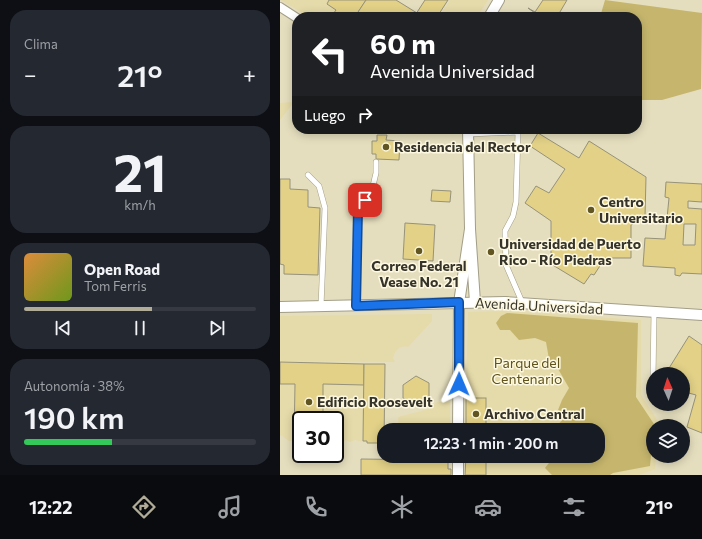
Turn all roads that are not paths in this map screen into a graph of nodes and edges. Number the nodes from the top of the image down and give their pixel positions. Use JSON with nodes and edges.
{"nodes":[{"id":1,"x":499,"y":0,"type":"edge"},
{"id":2,"x":280,"y":7,"type":"edge"},
{"id":3,"x":492,"y":12,"type":"edge"},
{"id":4,"x":292,"y":15,"type":"edge"},
{"id":5,"x":468,"y":134,"type":"edge"},
{"id":6,"x":518,"y":134,"type":"edge"},
{"id":7,"x":376,"y":162,"type":"dead end"},
{"id":8,"x":308,"y":175,"type":"dead end"},
{"id":9,"x":470,"y":229,"type":"junction"},
{"id":10,"x":459,"y":302,"type":"junction"},
{"id":11,"x":475,"y":302,"type":"junction"},
{"id":12,"x":522,"y":303,"type":"junction"},
{"id":13,"x":321,"y":306,"type":"junction"},
{"id":14,"x":356,"y":306,"type":"junction"},
{"id":15,"x":280,"y":307,"type":"edge"},
{"id":16,"x":654,"y":312,"type":"junction"},
{"id":17,"x":702,"y":315,"type":"edge"},
{"id":18,"x":653,"y":367,"type":"edge"},
{"id":19,"x":458,"y":423,"type":"edge"},
{"id":20,"x":458,"y":463,"type":"edge"},
{"id":21,"x":458,"y":475,"type":"edge"}],
"edges":[{"from":1,"to":3,"type":"street"},
{"from":2,"to":4,"type":"street"},
{"from":5,"to":9,"type":"street"},
{"from":6,"to":12,"type":"lane"},
{"from":7,"to":14,"type":"lane"},
{"from":8,"to":13,"type":"lane"},
{"from":9,"to":10,"type":"street"},
{"from":9,"to":11,"type":"street"},
{"from":10,"to":11,"type":"street","name":"Avenida Universidad"},
{"from":10,"to":14,"type":"street","name":"Avenida Universidad"},
{"from":10,"to":19,"type":"street"},
{"from":11,"to":12,"type":"street","name":"Avenida Universidad"},
{"from":12,"to":16,"type":"street","name":"Avenida Universidad"},
{"from":13,"to":14,"type":"street","name":"Avenida Universidad"},
{"from":13,"to":15,"type":"street","name":"Avenida Universidad"},
{"from":16,"to":17,"type":"street","name":"Avenida Universidad"},
{"from":16,"to":18,"type":"lane"},
{"from":20,"to":21,"type":"street"}]}
